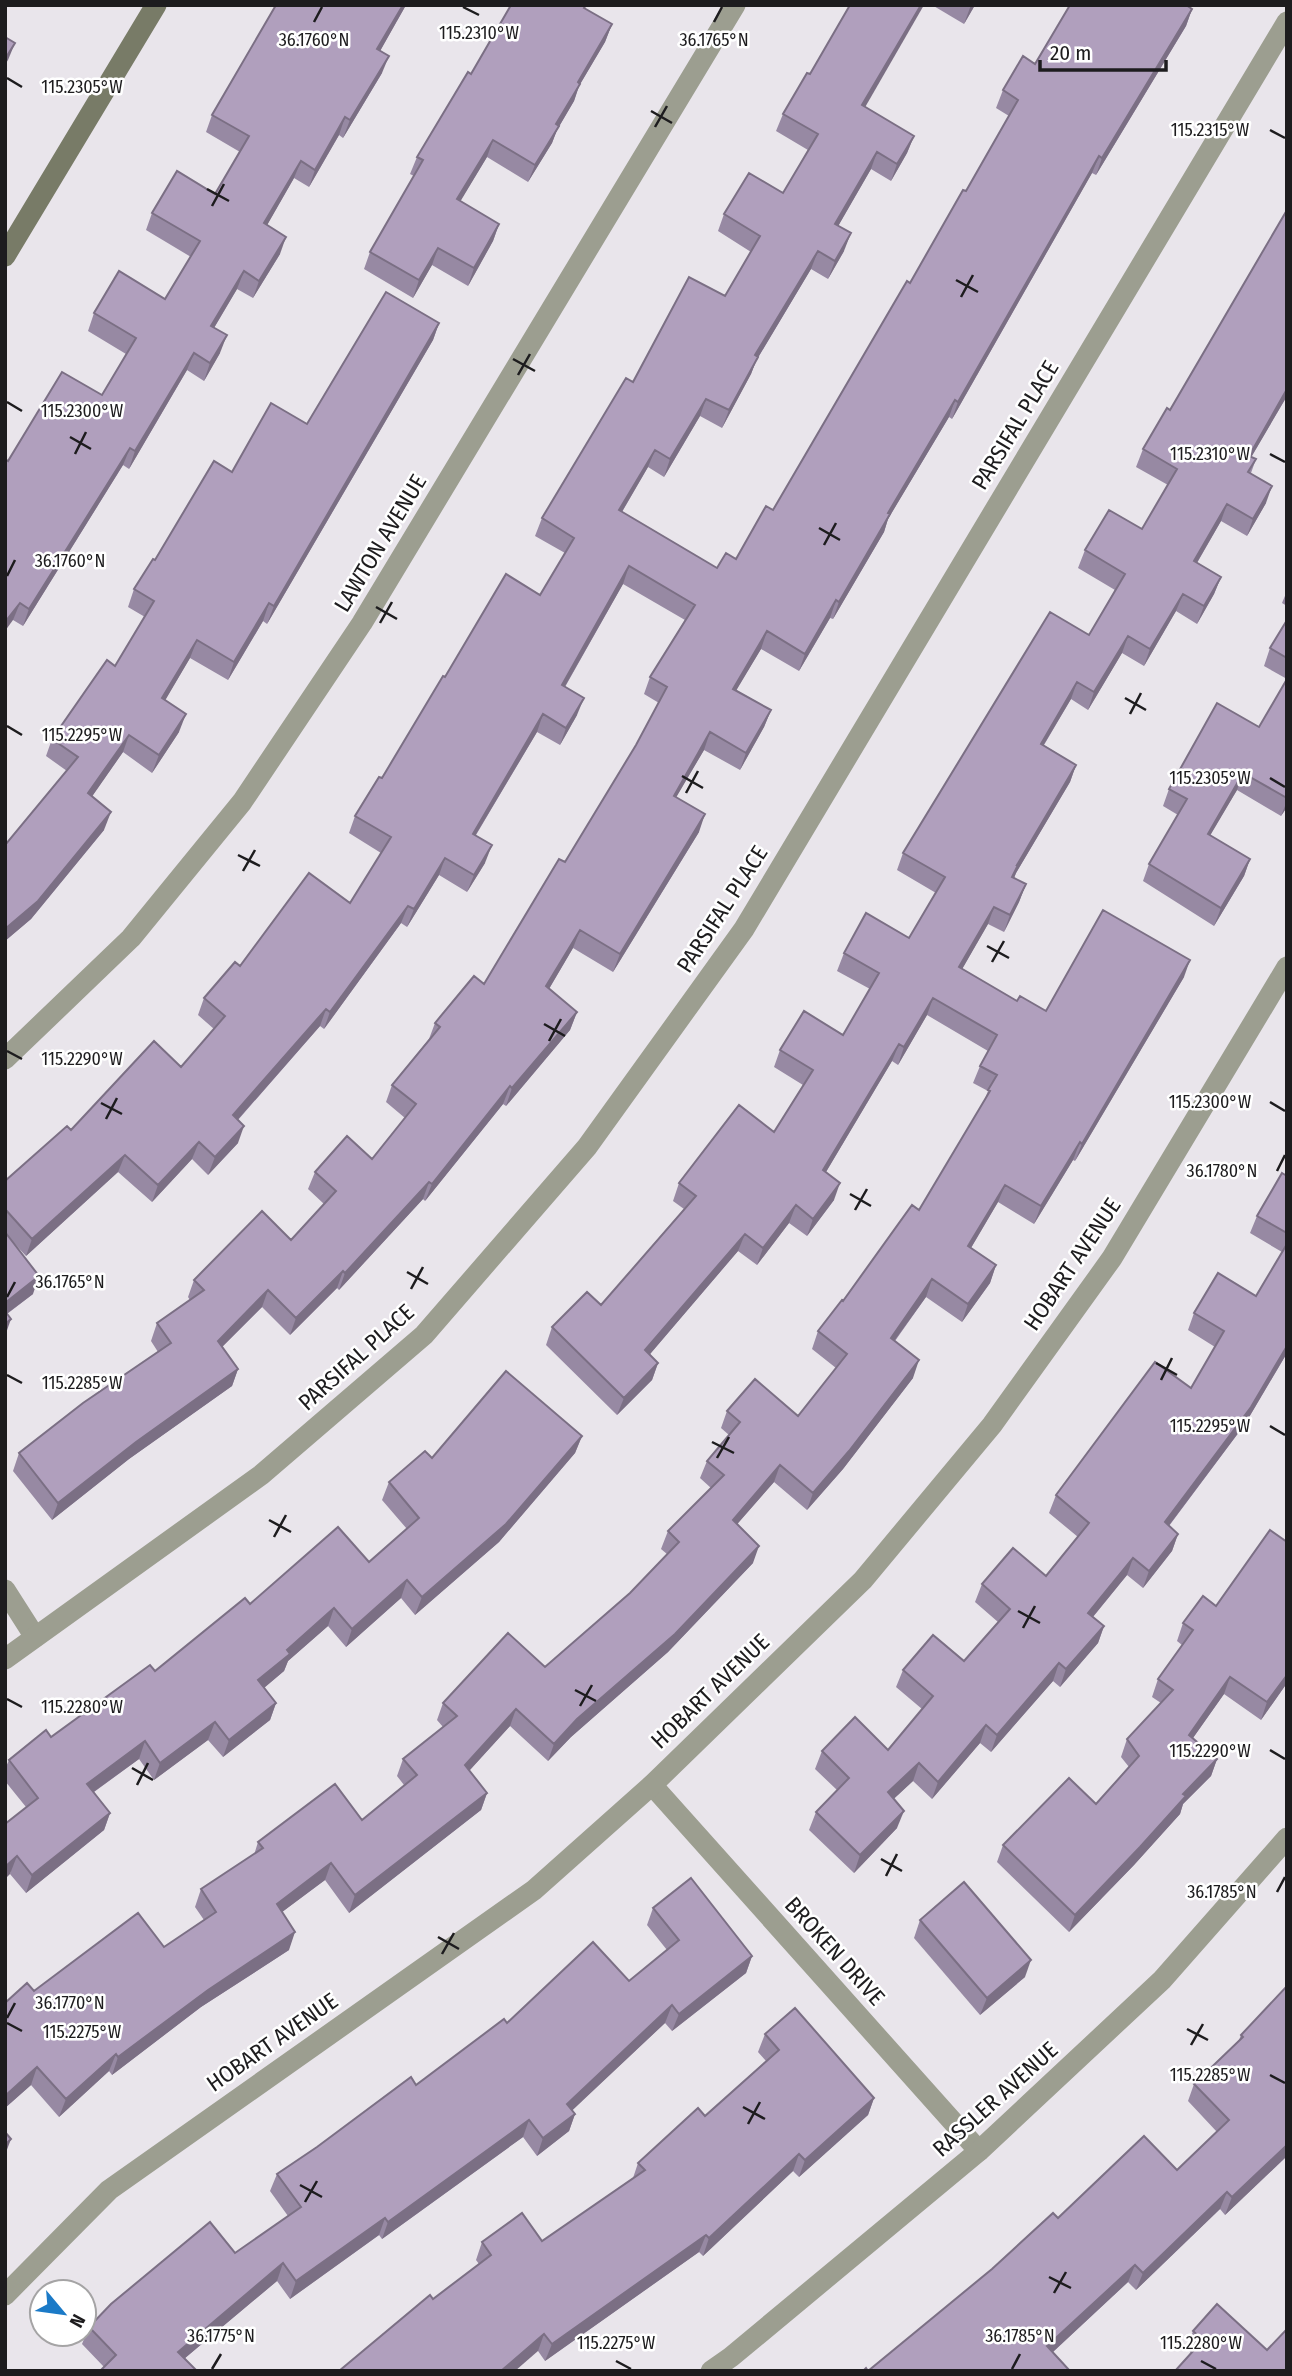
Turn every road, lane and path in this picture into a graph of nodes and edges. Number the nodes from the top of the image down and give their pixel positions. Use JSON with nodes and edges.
{"nodes":[{"id":1,"x":156,"y":5,"type":"edge"},
{"id":2,"x":735,"y":5,"type":"edge"},
{"id":3,"x":1287,"y":22,"type":"edge"},
{"id":4,"x":5,"y":256,"type":"edge"},
{"id":5,"x":1287,"y":967,"type":"edge"},
{"id":6,"x":5,"y":1059,"type":"edge"},
{"id":7,"x":5,"y":1590,"type":"edge"},
{"id":8,"x":35,"y":1637,"type":"junction"},
{"id":9,"x":5,"y":1659,"type":"edge"},
{"id":10,"x":652,"y":1785,"type":"junction"},
{"id":11,"x":1287,"y":1838,"type":"edge"},
{"id":12,"x":979,"y":2151,"type":"junction"},
{"id":13,"x":5,"y":2295,"type":"edge"},
{"id":14,"x":711,"y":2371,"type":"edge"}],
"edges":[{"from":1,"to":4,"type":"street"},
{"from":2,"to":6,"type":"street","name":"LAWTON AVENUE"},
{"from":3,"to":8,"type":"street","name":"PARSIFAL PLACE"},
{"from":5,"to":10,"type":"street","name":"HOBART AVENUE"},
{"from":7,"to":8,"type":"street"},
{"from":8,"to":9,"type":"street","name":"PARSIFAL PLACE"},
{"from":10,"to":12,"type":"street","name":"BROKEN DRIVE"},
{"from":10,"to":13,"type":"street","name":"HOBART AVENUE"},
{"from":11,"to":12,"type":"street","name":"RASSLER AVENUE"},
{"from":12,"to":14,"type":"street","name":"RASSLER AVENUE"}]}
